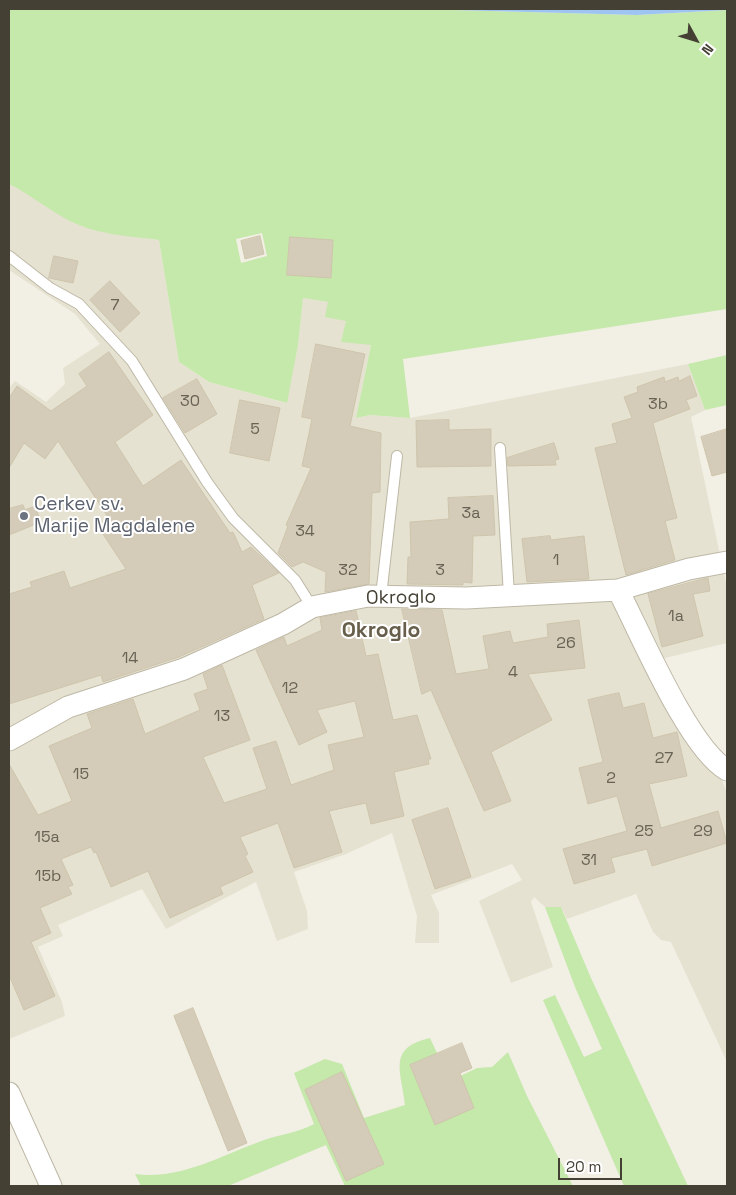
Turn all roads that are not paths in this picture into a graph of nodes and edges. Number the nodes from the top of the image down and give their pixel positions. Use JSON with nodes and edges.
{"nodes":[{"id":1,"x":9,"y":256,"type":"edge"},
{"id":2,"x":500,"y":448,"type":"dead end"},
{"id":3,"x":397,"y":456,"type":"dead end"},
{"id":4,"x":727,"y":562,"type":"edge"},
{"id":5,"x":618,"y":590,"type":"junction"},
{"id":6,"x":509,"y":595,"type":"junction"},
{"id":7,"x":381,"y":596,"type":"junction"},
{"id":8,"x":312,"y":607,"type":"junction"},
{"id":9,"x":9,"y":740,"type":"edge"},
{"id":10,"x":724,"y":768,"type":"edge"},
{"id":11,"x":9,"y":1093,"type":"edge"},
{"id":12,"x":51,"y":1186,"type":"edge"}],
"edges":[{"from":1,"to":8,"type":"lane"},
{"from":2,"to":6,"type":"lane"},
{"from":3,"to":7,"type":"lane"},
{"from":4,"to":5,"type":"street","name":"Okroglo"},
{"from":5,"to":6,"type":"street","name":"Okroglo"},
{"from":5,"to":10,"type":"street"},
{"from":6,"to":7,"type":"street","name":"Okroglo"},
{"from":7,"to":8,"type":"street","name":"Okroglo"},
{"from":8,"to":9,"type":"street","name":"Okroglo"},
{"from":11,"to":12,"type":"street"}]}
